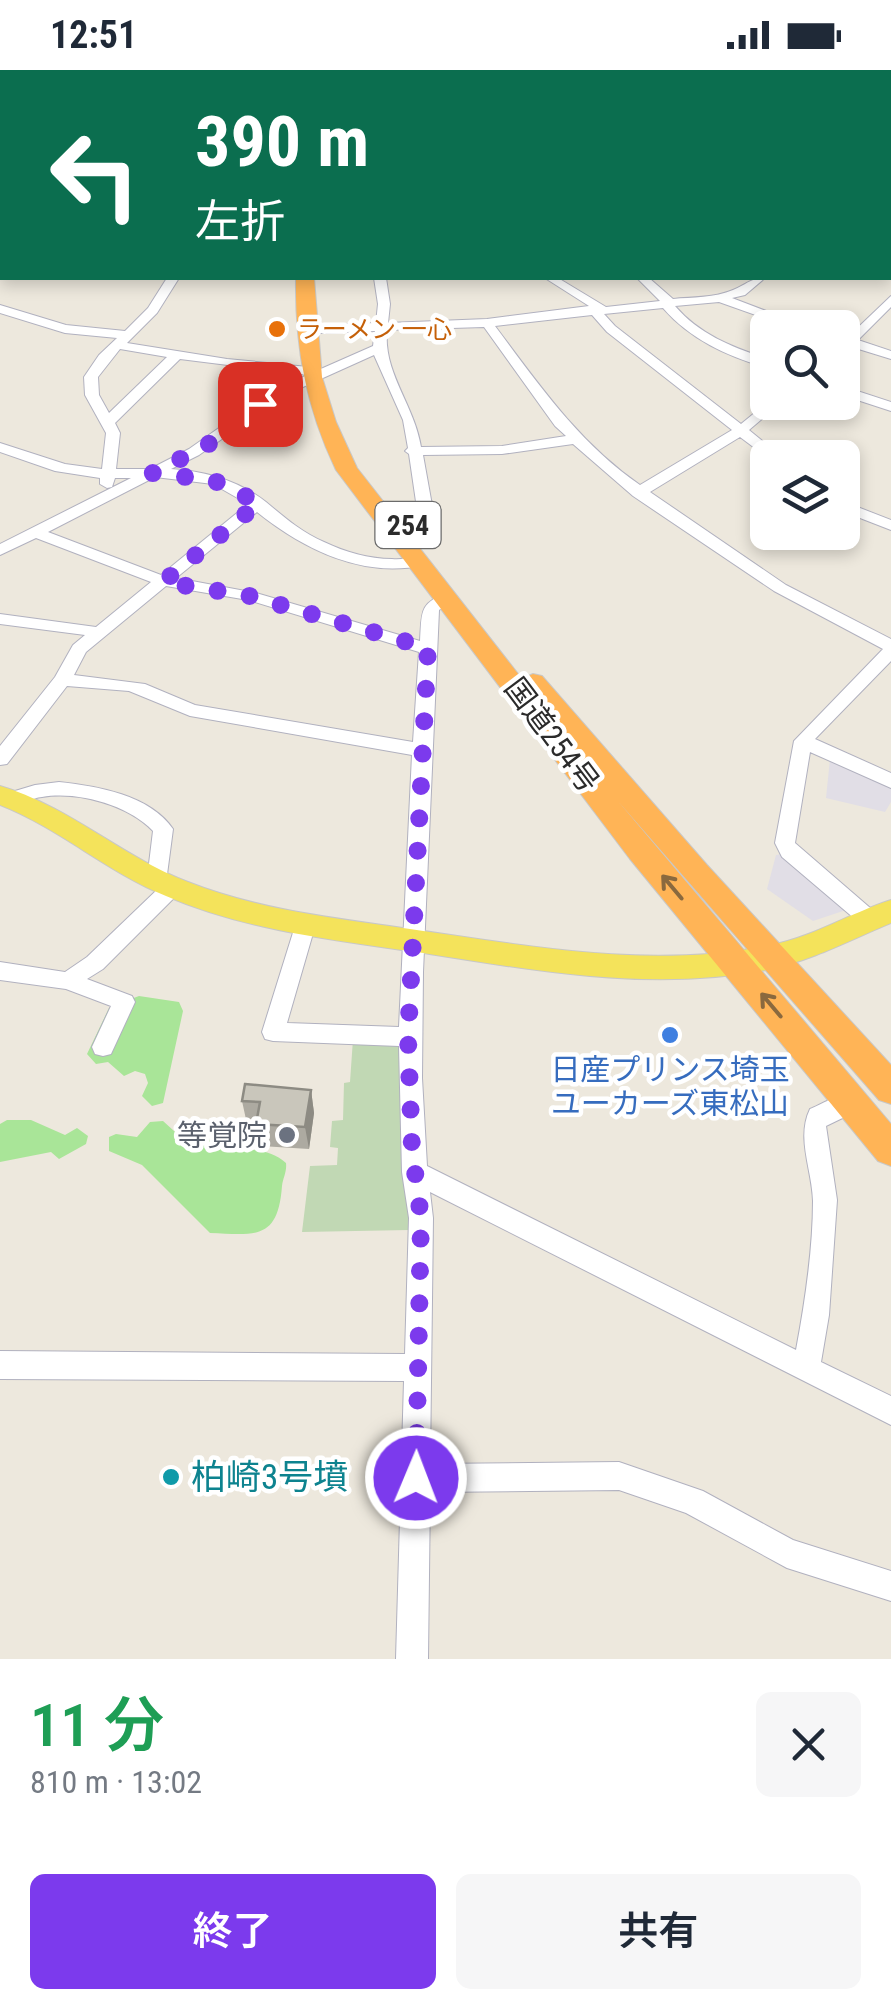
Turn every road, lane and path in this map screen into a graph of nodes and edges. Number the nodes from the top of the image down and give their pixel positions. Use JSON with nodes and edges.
{"nodes":[{"id":1,"x":172,"y":280,"type":"edge"},
{"id":2,"x":305,"y":280,"type":"edge"},
{"id":3,"x":318,"y":280,"type":"edge"},
{"id":4,"x":380,"y":280,"type":"edge"},
{"id":5,"x":554,"y":280,"type":"edge"},
{"id":6,"x":646,"y":280,"type":"edge"},
{"id":7,"x":757,"y":280,"type":"edge"},
{"id":8,"x":720,"y":298,"type":"junction"},
{"id":9,"x":891,"y":300,"type":"edge"},
{"id":10,"x":666,"y":303,"type":"junction"},
{"id":11,"x":0,"y":308,"type":"edge"},
{"id":12,"x":597,"y":309,"type":"junction"},
{"id":13,"x":754,"y":310,"type":"edge"},
{"id":14,"x":487,"y":323,"type":"junction"},
{"id":15,"x":383,"y":328,"type":"junction"},
{"id":16,"x":318,"y":329,"type":"junction"},
{"id":17,"x":860,"y":330,"type":"edge"},
{"id":18,"x":123,"y":340,"type":"junction"},
{"id":19,"x":860,"y":347,"type":"edge"},
{"id":20,"x":378,"y":348,"type":"junction"},
{"id":21,"x":177,"y":355,"type":"junction"},
{"id":22,"x":891,"y":355,"type":"edge"},
{"id":23,"x":750,"y":357,"type":"edge"},
{"id":24,"x":314,"y":373,"type":"junction"},
{"id":25,"x":860,"y":396,"type":"edge"},
{"id":26,"x":891,"y":406,"type":"edge"},
{"id":27,"x":754,"y":420,"type":"edge"},
{"id":28,"x":108,"y":422,"type":"junction"},
{"id":29,"x":739,"y":432,"type":"junction"},
{"id":30,"x":575,"y":439,"type":"junction"},
{"id":31,"x":750,"y":440,"type":"edge"},
{"id":32,"x":0,"y":447,"type":"edge"},
{"id":33,"x":412,"y":452,"type":"junction"},
{"id":34,"x":107,"y":473,"type":"junction"},
{"id":35,"x":152,"y":473,"type":"junction"},
{"id":36,"x":638,"y":493,"type":"junction"},
{"id":37,"x":106,"y":496,"type":"junction"},
{"id":38,"x":259,"y":503,"type":"junction"},
{"id":39,"x":860,"y":512,"type":"edge"},
{"id":40,"x":891,"y":524,"type":"edge"},
{"id":41,"x":34,"y":532,"type":"junction"},
{"id":42,"x":0,"y":550,"type":"edge"},
{"id":43,"x":419,"y":552,"type":"junction"},
{"id":44,"x":163,"y":582,"type":"junction"},
{"id":45,"x":447,"y":599,"type":"junction"},
{"id":46,"x":0,"y":619,"type":"edge"},
{"id":47,"x":98,"y":632,"type":"junction"},
{"id":48,"x":428,"y":648,"type":"junction"},
{"id":49,"x":891,"y":649,"type":"edge"},
{"id":50,"x":62,"y":680,"type":"junction"},
{"id":51,"x":803,"y":741,"type":"junction"},
{"id":52,"x":420,"y":750,"type":"junction"},
{"id":53,"x":0,"y":759,"type":"edge"},
{"id":54,"x":891,"y":781,"type":"edge"},
{"id":55,"x":6,"y":797,"type":"edge"},
{"id":56,"x":165,"y":884,"type":"junction"},
{"id":57,"x":880,"y":915,"type":"edge"},
{"id":58,"x":306,"y":923,"type":"junction"},
{"id":59,"x":413,"y":940,"type":"junction"},
{"id":60,"x":771,"y":957,"type":"junction"},
{"id":61,"x":734,"y":961,"type":"junction"},
{"id":62,"x":0,"y":971,"type":"edge"},
{"id":63,"x":68,"y":982,"type":"junction"},
{"id":64,"x":408,"y":1037,"type":"junction"},
{"id":65,"x":103,"y":1047,"type":"dead end"},
{"id":66,"x":891,"y":1090,"type":"edge"},
{"id":67,"x":852,"y":1103,"type":"junction"},
{"id":68,"x":891,"y":1150,"type":"edge"},
{"id":69,"x":414,"y":1172,"type":"junction"},
{"id":70,"x":0,"y":1365,"type":"edge"},
{"id":71,"x":807,"y":1366,"type":"junction"},
{"id":72,"x":418,"y":1368,"type":"junction"},
{"id":73,"x":891,"y":1411,"type":"edge"},
{"id":74,"x":416,"y":1478,"type":"junction"},
{"id":75,"x":891,"y":1586,"type":"edge"},
{"id":76,"x":412,"y":1659,"type":"edge"}],
"edges":[{"from":1,"to":18,"type":"street"},
{"from":2,"to":24,"type":"highway","name":"国道254号","number":"254"},
{"from":3,"to":16,"type":"highway","name":"国道254号","number":"254"},
{"from":4,"to":15,"type":"street"},
{"from":5,"to":12,"type":"street"},
{"from":6,"to":10,"type":"street"},
{"from":7,"to":8,"type":"street"},
{"from":8,"to":10,"type":"street"},
{"from":8,"to":13,"type":"street"},
{"from":9,"to":17,"type":"street"},
{"from":10,"to":12,"type":"street"},
{"from":10,"to":23,"type":"street"},
{"from":11,"to":18,"type":"street"},
{"from":12,"to":14,"type":"street"},
{"from":12,"to":29,"type":"street"},
{"from":14,"to":15,"type":"street"},
{"from":14,"to":30,"type":"street"},
{"from":15,"to":16,"type":"street"},
{"from":15,"to":20,"type":"street"},
{"from":16,"to":24,"type":"highway","name":"国道254号","number":"254"},
{"from":18,"to":21,"type":"street"},
{"from":18,"to":28,"type":"street"},
{"from":19,"to":22,"type":"street"},
{"from":20,"to":24,"type":"street"},
{"from":20,"to":33,"type":"street"},
{"from":21,"to":24,"type":"street"},
{"from":21,"to":28,"type":"street"},
{"from":24,"to":35,"type":"street"},
{"from":24,"to":43,"type":"highway","name":"国道254号","number":"254"},
{"from":25,"to":26,"type":"street"},
{"from":27,"to":29,"type":"street"},
{"from":28,"to":34,"type":"street"},
{"from":29,"to":31,"type":"street"},
{"from":29,"to":36,"type":"street"},
{"from":30,"to":33,"type":"street"},
{"from":30,"to":36,"type":"street"},
{"from":32,"to":34,"type":"street"},
{"from":33,"to":43,"type":"street"},
{"from":34,"to":35,"type":"street"},
{"from":34,"to":37,"type":"street"},
{"from":35,"to":37,"type":"street"},
{"from":35,"to":38,"type":"street"},
{"from":36,"to":49,"type":"street"},
{"from":37,"to":41,"type":"street"},
{"from":38,"to":43,"type":"street"},
{"from":38,"to":44,"type":"street"},
{"from":39,"to":40,"type":"street"},
{"from":41,"to":42,"type":"street"},
{"from":41,"to":44,"type":"street"},
{"from":43,"to":45,"type":"highway","name":"国道254号","number":"254"},
{"from":43,"to":60,"type":"highway","name":"国道254号","number":"254"},
{"from":44,"to":47,"type":"street"},
{"from":44,"to":48,"type":"street"},
{"from":45,"to":48,"type":"street"},
{"from":61,"to":45,"type":"highway","name":"国道254号","number":"254","one_way":true},
{"from":46,"to":47,"type":"street"},
{"from":47,"to":50,"type":"street"},
{"from":48,"to":52,"type":"street"},
{"from":49,"to":51,"type":"street"},
{"from":50,"to":52,"type":"street"},
{"from":50,"to":53,"type":"street"},
{"from":51,"to":54,"type":"street"},
{"from":51,"to":57,"type":"street"},
{"from":52,"to":59,"type":"street"},
{"from":55,"to":56,"type":"main road"},
{"from":55,"to":56,"type":"street"},
{"from":56,"to":58,"type":"main road"},
{"from":56,"to":63,"type":"street"},
{"from":57,"to":60,"type":"main road"},
{"from":58,"to":59,"type":"main road"},
{"from":58,"to":64,"type":"street"},
{"from":59,"to":61,"type":"main road"},
{"from":59,"to":64,"type":"street"},
{"from":60,"to":61,"type":"main road"},
{"from":60,"to":66,"type":"highway","name":"国道254号","number":"254"},
{"from":67,"to":61,"type":"highway","name":"国道254号","number":"254","one_way":true},
{"from":62,"to":63,"type":"street"},
{"from":63,"to":65,"type":"street"},
{"from":64,"to":69,"type":"street"},
{"from":67,"to":68,"type":"highway","name":"国道254号","number":"254"},
{"from":67,"to":71,"type":"street"},
{"from":69,"to":71,"type":"street"},
{"from":69,"to":72,"type":"street"},
{"from":70,"to":72,"type":"street"},
{"from":71,"to":73,"type":"street"},
{"from":72,"to":74,"type":"street"},
{"from":74,"to":75,"type":"street"},
{"from":74,"to":76,"type":"street"}]}
